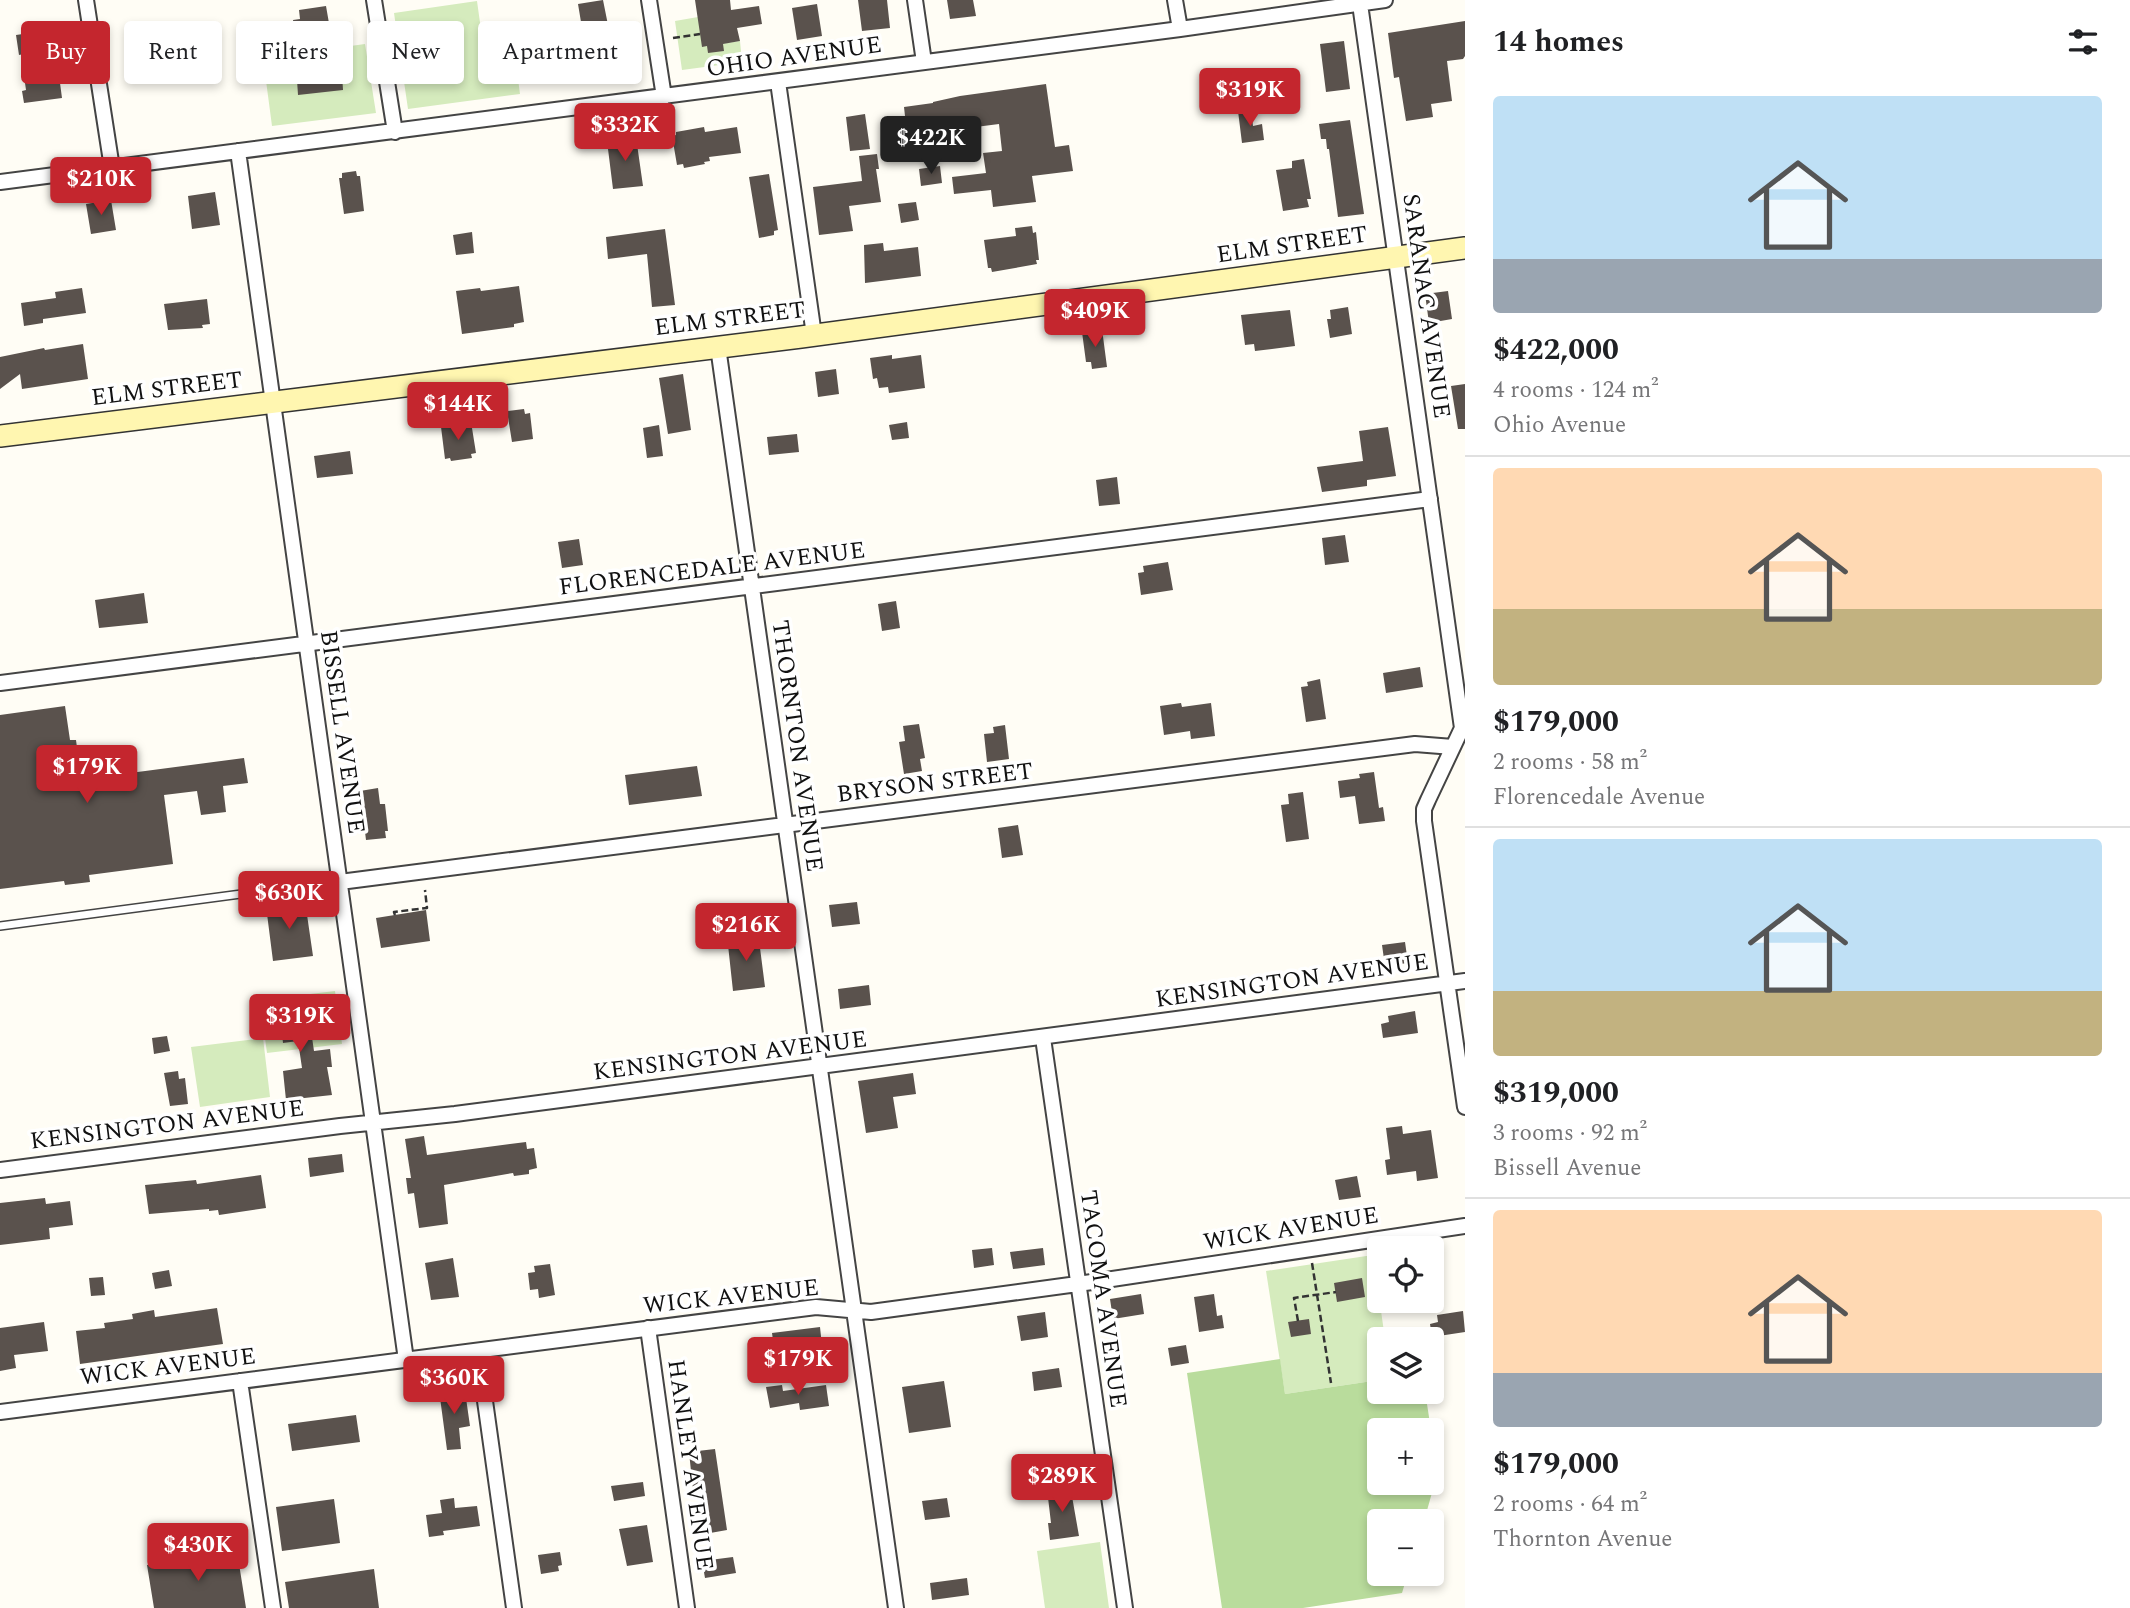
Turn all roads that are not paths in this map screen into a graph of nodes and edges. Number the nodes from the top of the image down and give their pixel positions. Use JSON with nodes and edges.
{"nodes":[{"id":1,"x":86,"y":0,"type":"edge"},
{"id":2,"x":374,"y":0,"type":"edge"},
{"id":3,"x":649,"y":0,"type":"edge"},
{"id":4,"x":915,"y":0,"type":"edge"},
{"id":5,"x":1175,"y":0,"type":"edge"},
{"id":6,"x":1385,"y":0,"type":"edge"},
{"id":7,"x":1360,"y":4,"type":"junction"},
{"id":8,"x":1180,"y":29,"type":"junction"},
{"id":9,"x":924,"y":62,"type":"junction"},
{"id":10,"x":778,"y":82,"type":"junction"},
{"id":11,"x":663,"y":97,"type":"junction"},
{"id":12,"x":395,"y":132,"type":"junction"},
{"id":13,"x":238,"y":151,"type":"junction"},
{"id":14,"x":112,"y":168,"type":"junction"},
{"id":15,"x":0,"y":182,"type":"edge"},
{"id":16,"x":1465,"y":248,"type":"edge"},
{"id":17,"x":1396,"y":258,"type":"junction"},
{"id":18,"x":814,"y":335,"type":"junction"},
{"id":19,"x":718,"y":347,"type":"junction"},
{"id":20,"x":273,"y":402,"type":"junction"},
{"id":21,"x":0,"y":436,"type":"edge"},
{"id":22,"x":1430,"y":499,"type":"junction"},
{"id":23,"x":752,"y":587,"type":"junction"},
{"id":24,"x":307,"y":643,"type":"junction"},
{"id":25,"x":0,"y":683,"type":"edge"},
{"id":26,"x":1453,"y":747,"type":"junction"},
{"id":27,"x":785,"y":825,"type":"junction"},
{"id":28,"x":340,"y":882,"type":"junction"},
{"id":29,"x":308,"y":885,"type":"dead end"},
{"id":30,"x":0,"y":926,"type":"edge"},
{"id":31,"x":1465,"y":981,"type":"edge"},
{"id":32,"x":1447,"y":984,"type":"junction"},
{"id":33,"x":1043,"y":1038,"type":"junction"},
{"id":34,"x":820,"y":1067,"type":"junction"},
{"id":35,"x":1465,"y":1107,"type":"edge"},
{"id":36,"x":374,"y":1124,"type":"junction"},
{"id":37,"x":0,"y":1170,"type":"edge"},
{"id":38,"x":1465,"y":1226,"type":"edge"},
{"id":39,"x":1078,"y":1284,"type":"junction"},
{"id":40,"x":854,"y":1310,"type":"junction"},
{"id":41,"x":648,"y":1328,"type":"junction"},
{"id":42,"x":478,"y":1351,"type":"junction"},
{"id":43,"x":406,"y":1360,"type":"junction"},
{"id":44,"x":240,"y":1381,"type":"junction"},
{"id":45,"x":0,"y":1412,"type":"edge"},
{"id":46,"x":273,"y":1608,"type":"edge"},
{"id":47,"x":514,"y":1608,"type":"edge"},
{"id":48,"x":687,"y":1608,"type":"edge"},
{"id":49,"x":896,"y":1608,"type":"edge"},
{"id":50,"x":1125,"y":1608,"type":"edge"}],
"edges":[{"from":1,"to":14,"type":"street"},
{"from":2,"to":12,"type":"street"},
{"from":3,"to":11,"type":"street"},
{"from":4,"to":9,"type":"street"},
{"from":5,"to":8,"type":"street"},
{"from":6,"to":7,"type":"street","name":"OHIO AVENUE"},
{"from":7,"to":8,"type":"street","name":"OHIO AVENUE"},
{"from":7,"to":17,"type":"street","name":"SARANAC AVENUE"},
{"from":8,"to":9,"type":"street","name":"OHIO AVENUE"},
{"from":9,"to":10,"type":"street","name":"OHIO AVENUE"},
{"from":10,"to":11,"type":"street","name":"OHIO AVENUE"},
{"from":10,"to":18,"type":"street"},
{"from":11,"to":12,"type":"street","name":"OHIO AVENUE"},
{"from":12,"to":13,"type":"street","name":"OHIO AVENUE"},
{"from":13,"to":14,"type":"street","name":"OHIO AVENUE"},
{"from":13,"to":20,"type":"street","name":"BISSELL AVENUE"},
{"from":14,"to":15,"type":"street","name":"OHIO AVENUE"},
{"from":16,"to":17,"type":"street","name":"ELM STREET"},
{"from":17,"to":18,"type":"street","name":"ELM STREET"},
{"from":17,"to":22,"type":"street","name":"SARANAC AVENUE"},
{"from":18,"to":19,"type":"street","name":"ELM STREET"},
{"from":19,"to":20,"type":"street","name":"ELM STREET"},
{"from":19,"to":23,"type":"street","name":"THORNTON AVENUE"},
{"from":20,"to":21,"type":"street","name":"ELM STREET"},
{"from":20,"to":24,"type":"street","name":"BISSELL AVENUE"},
{"from":22,"to":23,"type":"street","name":"FLORENCEDALE AVENUE"},
{"from":22,"to":26,"type":"street","name":"SARANAC AVENUE"},
{"from":23,"to":24,"type":"street","name":"FLORENCEDALE AVENUE"},
{"from":23,"to":27,"type":"street","name":"THORNTON AVENUE"},
{"from":24,"to":25,"type":"street","name":"FLORENCEDALE AVENUE"},
{"from":24,"to":28,"type":"street","name":"BISSELL AVENUE"},
{"from":26,"to":27,"type":"street","name":"BRYSON STREET"},
{"from":26,"to":32,"type":"street","name":"SARANAC AVENUE"},
{"from":27,"to":28,"type":"street","name":"BRYSON STREET"},
{"from":27,"to":34,"type":"street","name":"THORNTON AVENUE"},
{"from":28,"to":36,"type":"street","name":"BISSELL AVENUE"},
{"from":29,"to":30,"type":"lane"},
{"from":31,"to":32,"type":"street","name":"KENSINGTON AVENUE"},
{"from":32,"to":33,"type":"street","name":"KENSINGTON AVENUE"},
{"from":32,"to":35,"type":"street","name":"SARANAC AVENUE"},
{"from":33,"to":34,"type":"street","name":"KENSINGTON AVENUE"},
{"from":33,"to":39,"type":"street","name":"TACOMA AVENUE"},
{"from":34,"to":36,"type":"street","name":"KENSINGTON AVENUE"},
{"from":34,"to":40,"type":"street","name":"THORNTON AVENUE"},
{"from":36,"to":37,"type":"street","name":"KENSINGTON AVENUE"},
{"from":36,"to":43,"type":"street","name":"BISSELL AVENUE"},
{"from":38,"to":39,"type":"street","name":"WICK AVENUE"},
{"from":39,"to":40,"type":"street","name":"WICK AVENUE"},
{"from":39,"to":50,"type":"street","name":"TACOMA AVENUE"},
{"from":40,"to":41,"type":"street","name":"WICK AVENUE"},
{"from":40,"to":49,"type":"street","name":"THORNTON AVENUE"},
{"from":41,"to":42,"type":"street","name":"WICK AVENUE"},
{"from":41,"to":48,"type":"street","name":"HANLEY AVENUE"},
{"from":42,"to":43,"type":"street","name":"WICK AVENUE"},
{"from":42,"to":47,"type":"street"},
{"from":43,"to":44,"type":"street","name":"WICK AVENUE"},
{"from":44,"to":45,"type":"street","name":"WICK AVENUE"},
{"from":44,"to":46,"type":"street"}]}
